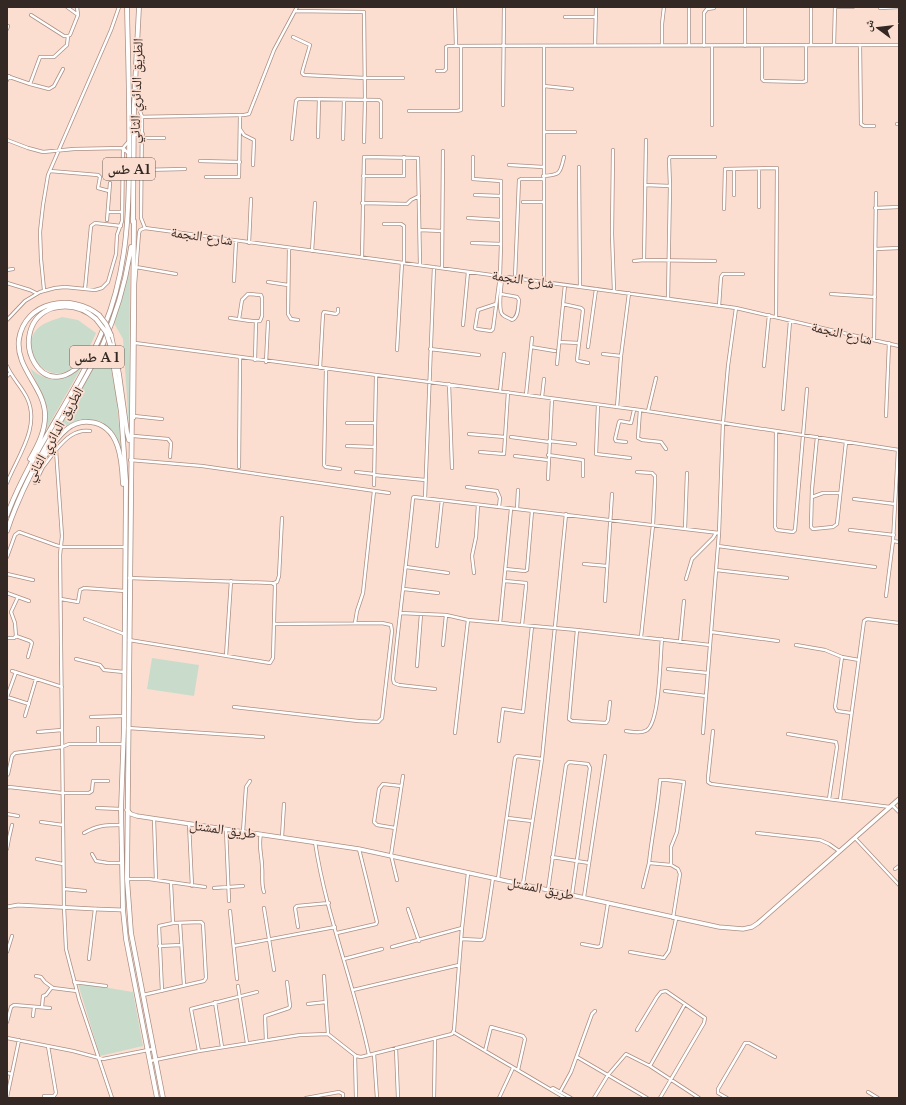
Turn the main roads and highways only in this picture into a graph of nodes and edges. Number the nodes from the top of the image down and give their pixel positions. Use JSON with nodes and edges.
{"nodes":[{"id":1,"x":128,"y":7,"type":"edge"},
{"id":2,"x":138,"y":7,"type":"edge"},
{"id":3,"x":134,"y":134,"type":"junction"},
{"id":4,"x":142,"y":136,"type":"road end"},
{"id":5,"x":123,"y":185,"type":"road end"},
{"id":6,"x":129,"y":185,"type":"junction"},
{"id":7,"x":134,"y":221,"type":"junction"},
{"id":8,"x":97,"y":317,"type":"junction"},
{"id":9,"x":104,"y":329,"type":"joint"},
{"id":10,"x":100,"y":337,"type":"junction"},
{"id":11,"x":130,"y":442,"type":"junction"},
{"id":12,"x":26,"y":478,"type":"junction"},
{"id":13,"x":126,"y":506,"type":"junction"},
{"id":14,"x":7,"y":515,"type":"edge"},
{"id":15,"x":7,"y":531,"type":"edge"},
{"id":16,"x":127,"y":577,"type":"junction"},
{"id":17,"x":126,"y":727,"type":"junction"},
{"id":18,"x":899,"y":799,"type":"edge"},
{"id":19,"x":127,"y":810,"type":"junction"},
{"id":20,"x":137,"y":816,"type":"junction"},
{"id":21,"x":127,"y":819,"type":"junction"},
{"id":22,"x":137,"y":964,"type":"junction"},
{"id":23,"x":131,"y":965,"type":"junction"},
{"id":24,"x":153,"y":1060,"type":"junction"},
{"id":25,"x":157,"y":1098,"type":"edge"},
{"id":26,"x":163,"y":1098,"type":"edge"}],
"edges":[{"from":1,"to":6,"type":"highway","name":"الطريق الدائري الثاني","number":"طس A1"},
{"from":2,"to":3,"type":"highway","name":"الطريق الدائري الثاني","number":"طس A1"},
{"from":3,"to":4,"type":"highway"},
{"from":3,"to":7,"type":"highway","name":"الطريق الدائري الثاني","number":"طس A1"},
{"from":5,"to":6,"type":"highway"},
{"from":6,"to":9,"type":"highway","name":"الطريق الدائري الثاني","number":"طس A1"},
{"from":7,"to":11,"type":"highway"},
{"from":7,"to":12,"type":"highway","name":"الطريق الدائري الثاني","number":"طس A 1"},
{"from":8,"to":10,"type":"highway"},
{"from":8,"to":11,"type":"highway","bridge":true},
{"from":8,"to":12,"type":"highway"},
{"from":8,"to":13,"type":"highway","bridge":true},
{"from":9,"to":10,"type":"highway","name":"الطريق الدائري الثاني","number":"طس A 1"},
{"from":10,"to":12,"type":"highway","name":"الطريق الدائري الثاني","number":"طس A 1"},
{"from":11,"to":16,"type":"highway"},
{"from":12,"to":13,"type":"highway"},
{"from":12,"to":14,"type":"highway","name":"الطريق الدائري الثاني","number":"طس A 1"},
{"from":12,"to":15,"type":"highway","name":"الطريق الدائري الثاني","number":"طس A 1"},
{"from":13,"to":16,"type":"highway"},
{"from":16,"to":17,"type":"highway"},
{"from":16,"to":17,"type":"highway"},
{"from":17,"to":19,"type":"highway"},
{"from":17,"to":23,"type":"highway"},
{"from":18,"to":20,"type":"main road","name":"طريق المشتل"},
{"from":19,"to":20,"type":"main road","name":"طريق المشتل"},
{"from":19,"to":21,"type":"highway"},
{"from":20,"to":21,"type":"main road","name":"طريق المشتل"},
{"from":21,"to":22,"type":"highway"},
{"from":22,"to":23,"type":"highway"},
{"from":22,"to":24,"type":"highway"},
{"from":23,"to":24,"type":"highway"},
{"from":24,"to":25,"type":"highway"},
{"from":24,"to":26,"type":"highway"}]}
